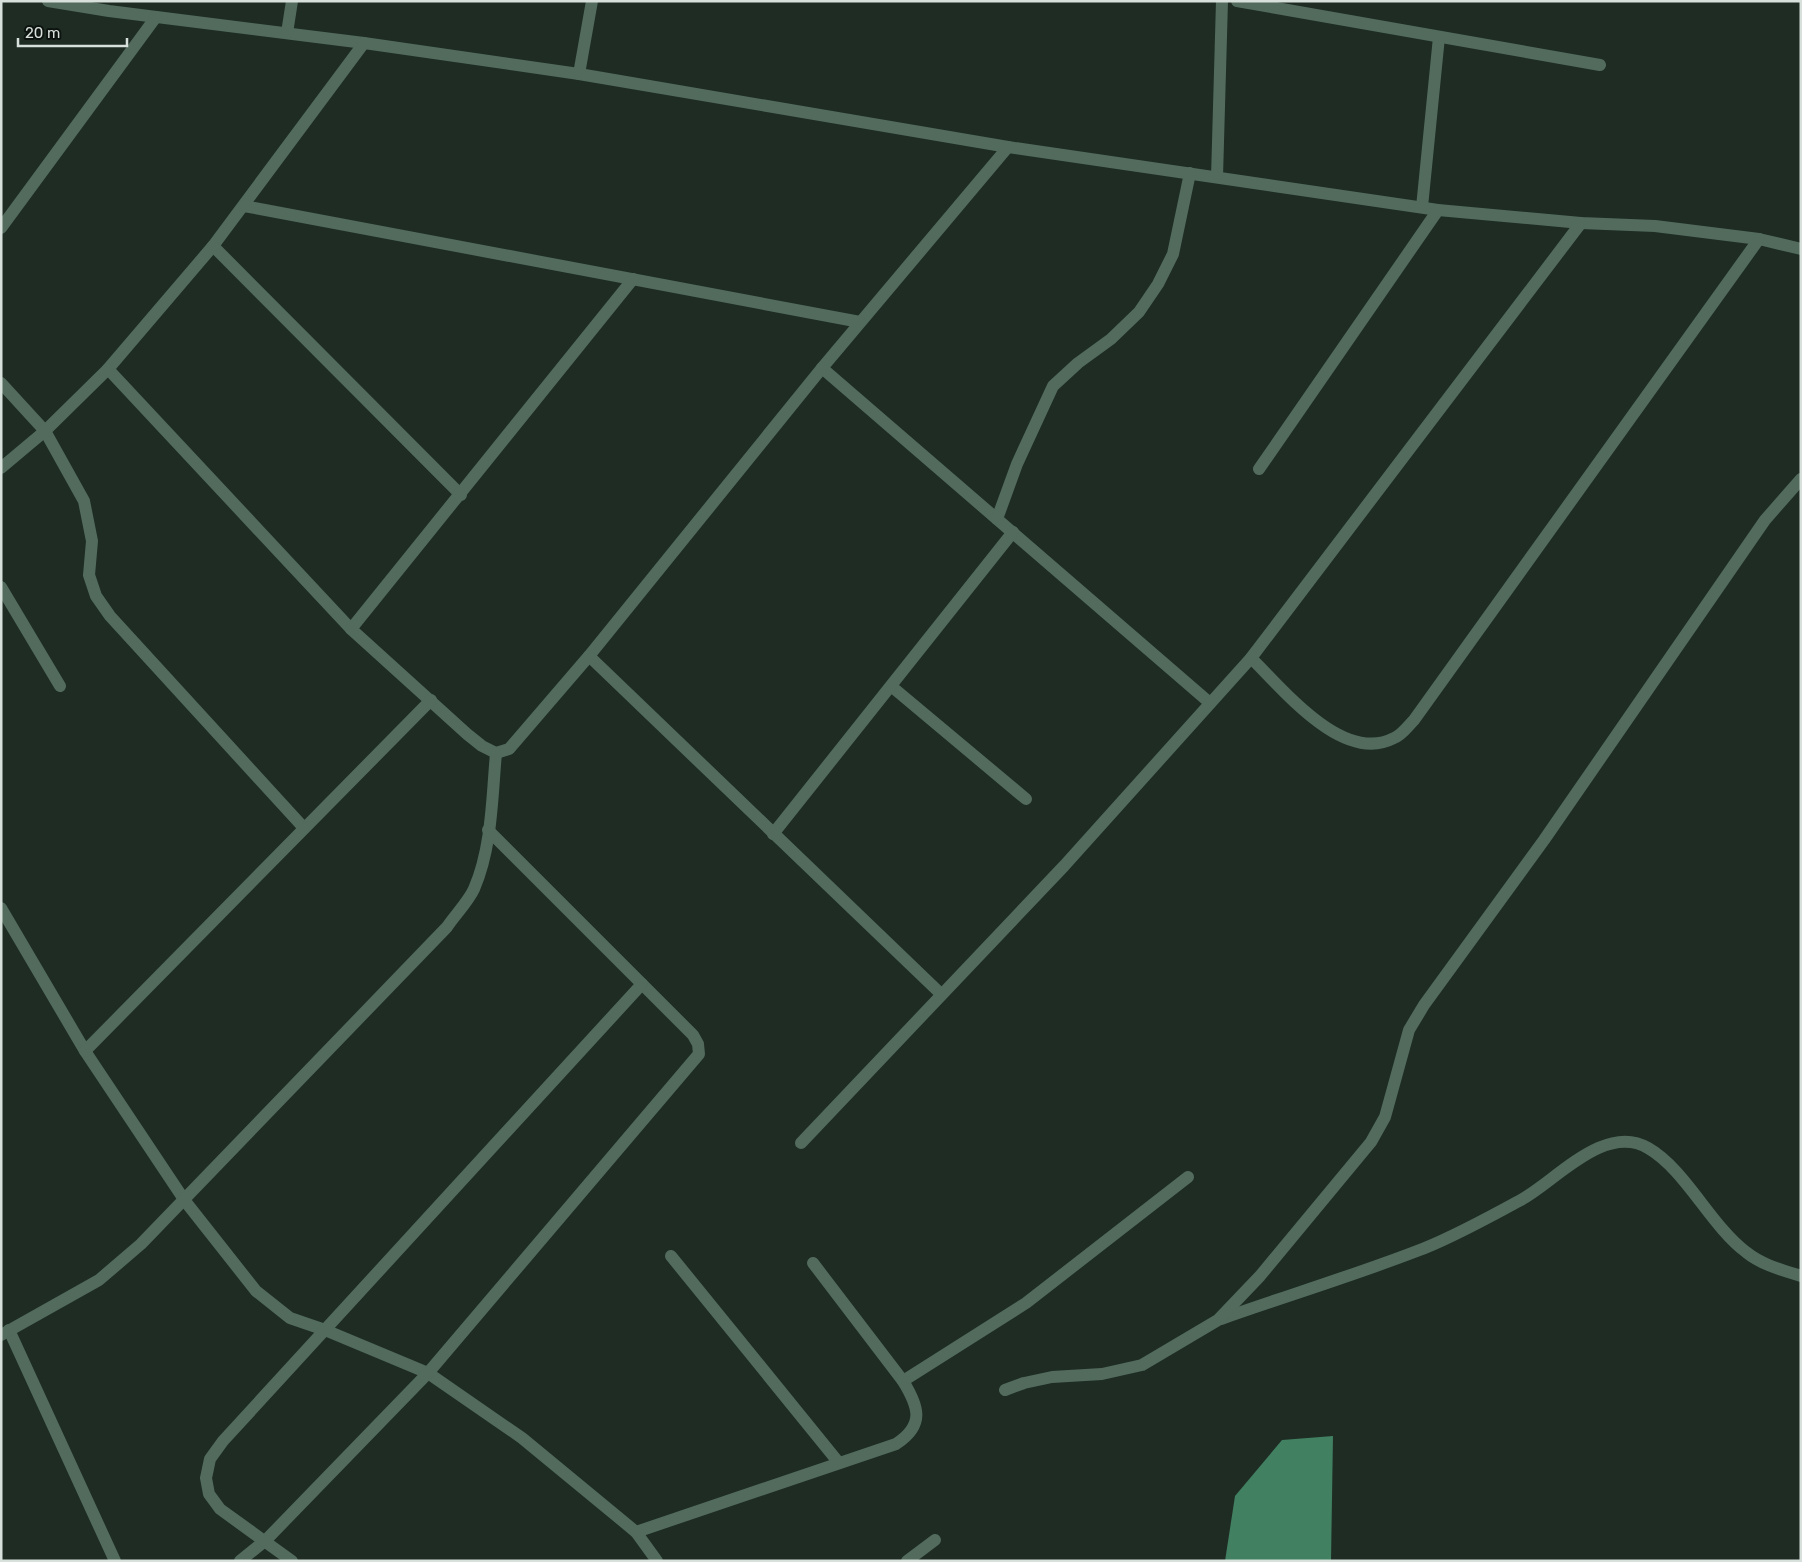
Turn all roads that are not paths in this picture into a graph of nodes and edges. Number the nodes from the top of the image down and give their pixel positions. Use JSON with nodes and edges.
{"nodes":[{"id":1,"x":48,"y":1,"type":"edge"},
{"id":2,"x":292,"y":1,"type":"edge"},
{"id":3,"x":592,"y":1,"type":"edge"},
{"id":4,"x":1222,"y":1,"type":"edge"},
{"id":5,"x":1237,"y":1,"type":"edge"},
{"id":6,"x":156,"y":17,"type":"junction"},
{"id":7,"x":287,"y":33,"type":"junction"},
{"id":8,"x":1439,"y":37,"type":"junction"},
{"id":9,"x":364,"y":43,"type":"junction"},
{"id":10,"x":1600,"y":65,"type":"dead end"},
{"id":11,"x":579,"y":74,"type":"junction"},
{"id":12,"x":1008,"y":147,"type":"junction"},
{"id":13,"x":1190,"y":173,"type":"junction"},
{"id":14,"x":1217,"y":177,"type":"junction"},
{"id":15,"x":244,"y":206,"type":"junction"},
{"id":16,"x":1422,"y":207,"type":"junction"},
{"id":17,"x":1438,"y":210,"type":"junction"},
{"id":18,"x":1581,"y":222,"type":"junction"},
{"id":19,"x":1,"y":228,"type":"edge"},
{"id":20,"x":1759,"y":239,"type":"junction"},
{"id":21,"x":214,"y":246,"type":"junction"},
{"id":22,"x":1801,"y":249,"type":"edge"},
{"id":23,"x":633,"y":279,"type":"junction"},
{"id":24,"x":860,"y":322,"type":"junction"},
{"id":25,"x":822,"y":368,"type":"junction"},
{"id":26,"x":108,"y":369,"type":"junction"},
{"id":27,"x":1,"y":383,"type":"edge"},
{"id":28,"x":45,"y":431,"type":"junction"},
{"id":29,"x":1,"y":468,"type":"edge"},
{"id":30,"x":1259,"y":469,"type":"dead end"},
{"id":31,"x":1801,"y":478,"type":"edge"},
{"id":32,"x":461,"y":496,"type":"junction"},
{"id":33,"x":997,"y":519,"type":"junction"},
{"id":34,"x":1013,"y":532,"type":"junction"},
{"id":35,"x":1,"y":587,"type":"edge"},
{"id":36,"x":351,"y":629,"type":"junction"},
{"id":37,"x":589,"y":656,"type":"junction"},
{"id":38,"x":1251,"y":658,"type":"junction"},
{"id":39,"x":60,"y":686,"type":"dead end"},
{"id":40,"x":890,"y":686,"type":"junction"},
{"id":41,"x":431,"y":700,"type":"junction"},
{"id":42,"x":1210,"y":703,"type":"junction"},
{"id":43,"x":496,"y":753,"type":"junction"},
{"id":44,"x":1026,"y":799,"type":"dead end"},
{"id":45,"x":304,"y":828,"type":"junction"},
{"id":46,"x":488,"y":830,"type":"junction"},
{"id":47,"x":773,"y":834,"type":"junction"},
{"id":48,"x":1,"y":908,"type":"edge"},
{"id":49,"x":642,"y":984,"type":"junction"},
{"id":50,"x":941,"y":994,"type":"junction"},
{"id":51,"x":85,"y":1051,"type":"junction"},
{"id":52,"x":801,"y":1143,"type":"dead end"},
{"id":53,"x":1188,"y":1177,"type":"dead end"},
{"id":54,"x":185,"y":1201,"type":"junction"},
{"id":55,"x":671,"y":1256,"type":"dead end"},
{"id":56,"x":813,"y":1263,"type":"dead end"},
{"id":57,"x":1801,"y":1276,"type":"edge"},
{"id":58,"x":1218,"y":1320,"type":"junction"},
{"id":59,"x":325,"y":1330,"type":"junction"},
{"id":60,"x":5,"y":1332,"type":"edge"},
{"id":61,"x":428,"y":1373,"type":"junction"},
{"id":62,"x":903,"y":1381,"type":"junction"},
{"id":63,"x":1005,"y":1390,"type":"dead end"},
{"id":64,"x":839,"y":1463,"type":"junction"},
{"id":65,"x":636,"y":1532,"type":"junction"},
{"id":66,"x":266,"y":1540,"type":"junction"},
{"id":67,"x":935,"y":1540,"type":"dead end"},
{"id":68,"x":115,"y":1561,"type":"edge"},
{"id":69,"x":240,"y":1561,"type":"edge"},
{"id":70,"x":292,"y":1561,"type":"edge"},
{"id":71,"x":657,"y":1561,"type":"edge"},
{"id":72,"x":907,"y":1561,"type":"edge"}],
"edges":[{"from":1,"to":6,"type":"street"},
{"from":2,"to":7,"type":"street"},
{"from":3,"to":11,"type":"street"},
{"from":4,"to":14,"type":"street"},
{"from":5,"to":8,"type":"street"},
{"from":6,"to":7,"type":"street"},
{"from":6,"to":19,"type":"street"},
{"from":7,"to":9,"type":"street"},
{"from":8,"to":10,"type":"street"},
{"from":8,"to":16,"type":"street"},
{"from":9,"to":11,"type":"street"},
{"from":9,"to":15,"type":"street"},
{"from":11,"to":12,"type":"street"},
{"from":12,"to":13,"type":"street"},
{"from":12,"to":24,"type":"street"},
{"from":13,"to":14,"type":"street"},
{"from":13,"to":33,"type":"street"},
{"from":14,"to":16,"type":"street"},
{"from":15,"to":21,"type":"street"},
{"from":15,"to":23,"type":"street"},
{"from":16,"to":17,"type":"street"},
{"from":17,"to":18,"type":"street"},
{"from":17,"to":30,"type":"street"},
{"from":18,"to":20,"type":"street"},
{"from":18,"to":38,"type":"street"},
{"from":20,"to":22,"type":"street"},
{"from":20,"to":38,"type":"street"},
{"from":21,"to":26,"type":"street"},
{"from":21,"to":32,"type":"street"},
{"from":23,"to":24,"type":"street"},
{"from":23,"to":32,"type":"street"},
{"from":24,"to":25,"type":"street"},
{"from":25,"to":33,"type":"street"},
{"from":25,"to":37,"type":"street"},
{"from":26,"to":28,"type":"street"},
{"from":26,"to":36,"type":"street"},
{"from":27,"to":28,"type":"street"},
{"from":28,"to":29,"type":"street"},
{"from":28,"to":45,"type":"street"},
{"from":31,"to":58,"type":"street"},
{"from":32,"to":36,"type":"street"},
{"from":33,"to":34,"type":"street"},
{"from":34,"to":40,"type":"street"},
{"from":34,"to":42,"type":"street"},
{"from":35,"to":39,"type":"street"},
{"from":36,"to":41,"type":"street"},
{"from":37,"to":43,"type":"street"},
{"from":37,"to":47,"type":"street"},
{"from":38,"to":42,"type":"street"},
{"from":40,"to":44,"type":"street"},
{"from":40,"to":47,"type":"street"},
{"from":41,"to":43,"type":"street"},
{"from":41,"to":45,"type":"street"},
{"from":42,"to":50,"type":"street"},
{"from":43,"to":46,"type":"street"},
{"from":45,"to":51,"type":"street"},
{"from":46,"to":49,"type":"street"},
{"from":46,"to":54,"type":"street"},
{"from":47,"to":50,"type":"street"},
{"from":48,"to":51,"type":"street"},
{"from":49,"to":59,"type":"street"},
{"from":49,"to":61,"type":"street"},
{"from":50,"to":52,"type":"street"},
{"from":51,"to":54,"type":"street"},
{"from":53,"to":62,"type":"street"},
{"from":54,"to":59,"type":"street"},
{"from":54,"to":60,"type":"street"},
{"from":55,"to":64,"type":"street"},
{"from":56,"to":62,"type":"street"},
{"from":57,"to":58,"type":"street"},
{"from":58,"to":63,"type":"street"},
{"from":59,"to":61,"type":"street"},
{"from":59,"to":66,"type":"street"},
{"from":60,"to":68,"type":"street"},
{"from":61,"to":65,"type":"street"},
{"from":61,"to":66,"type":"street"},
{"from":62,"to":64,"type":"street"},
{"from":64,"to":65,"type":"street"},
{"from":65,"to":71,"type":"street"},
{"from":66,"to":69,"type":"street"},
{"from":66,"to":70,"type":"street"},
{"from":67,"to":72,"type":"street"}]}
